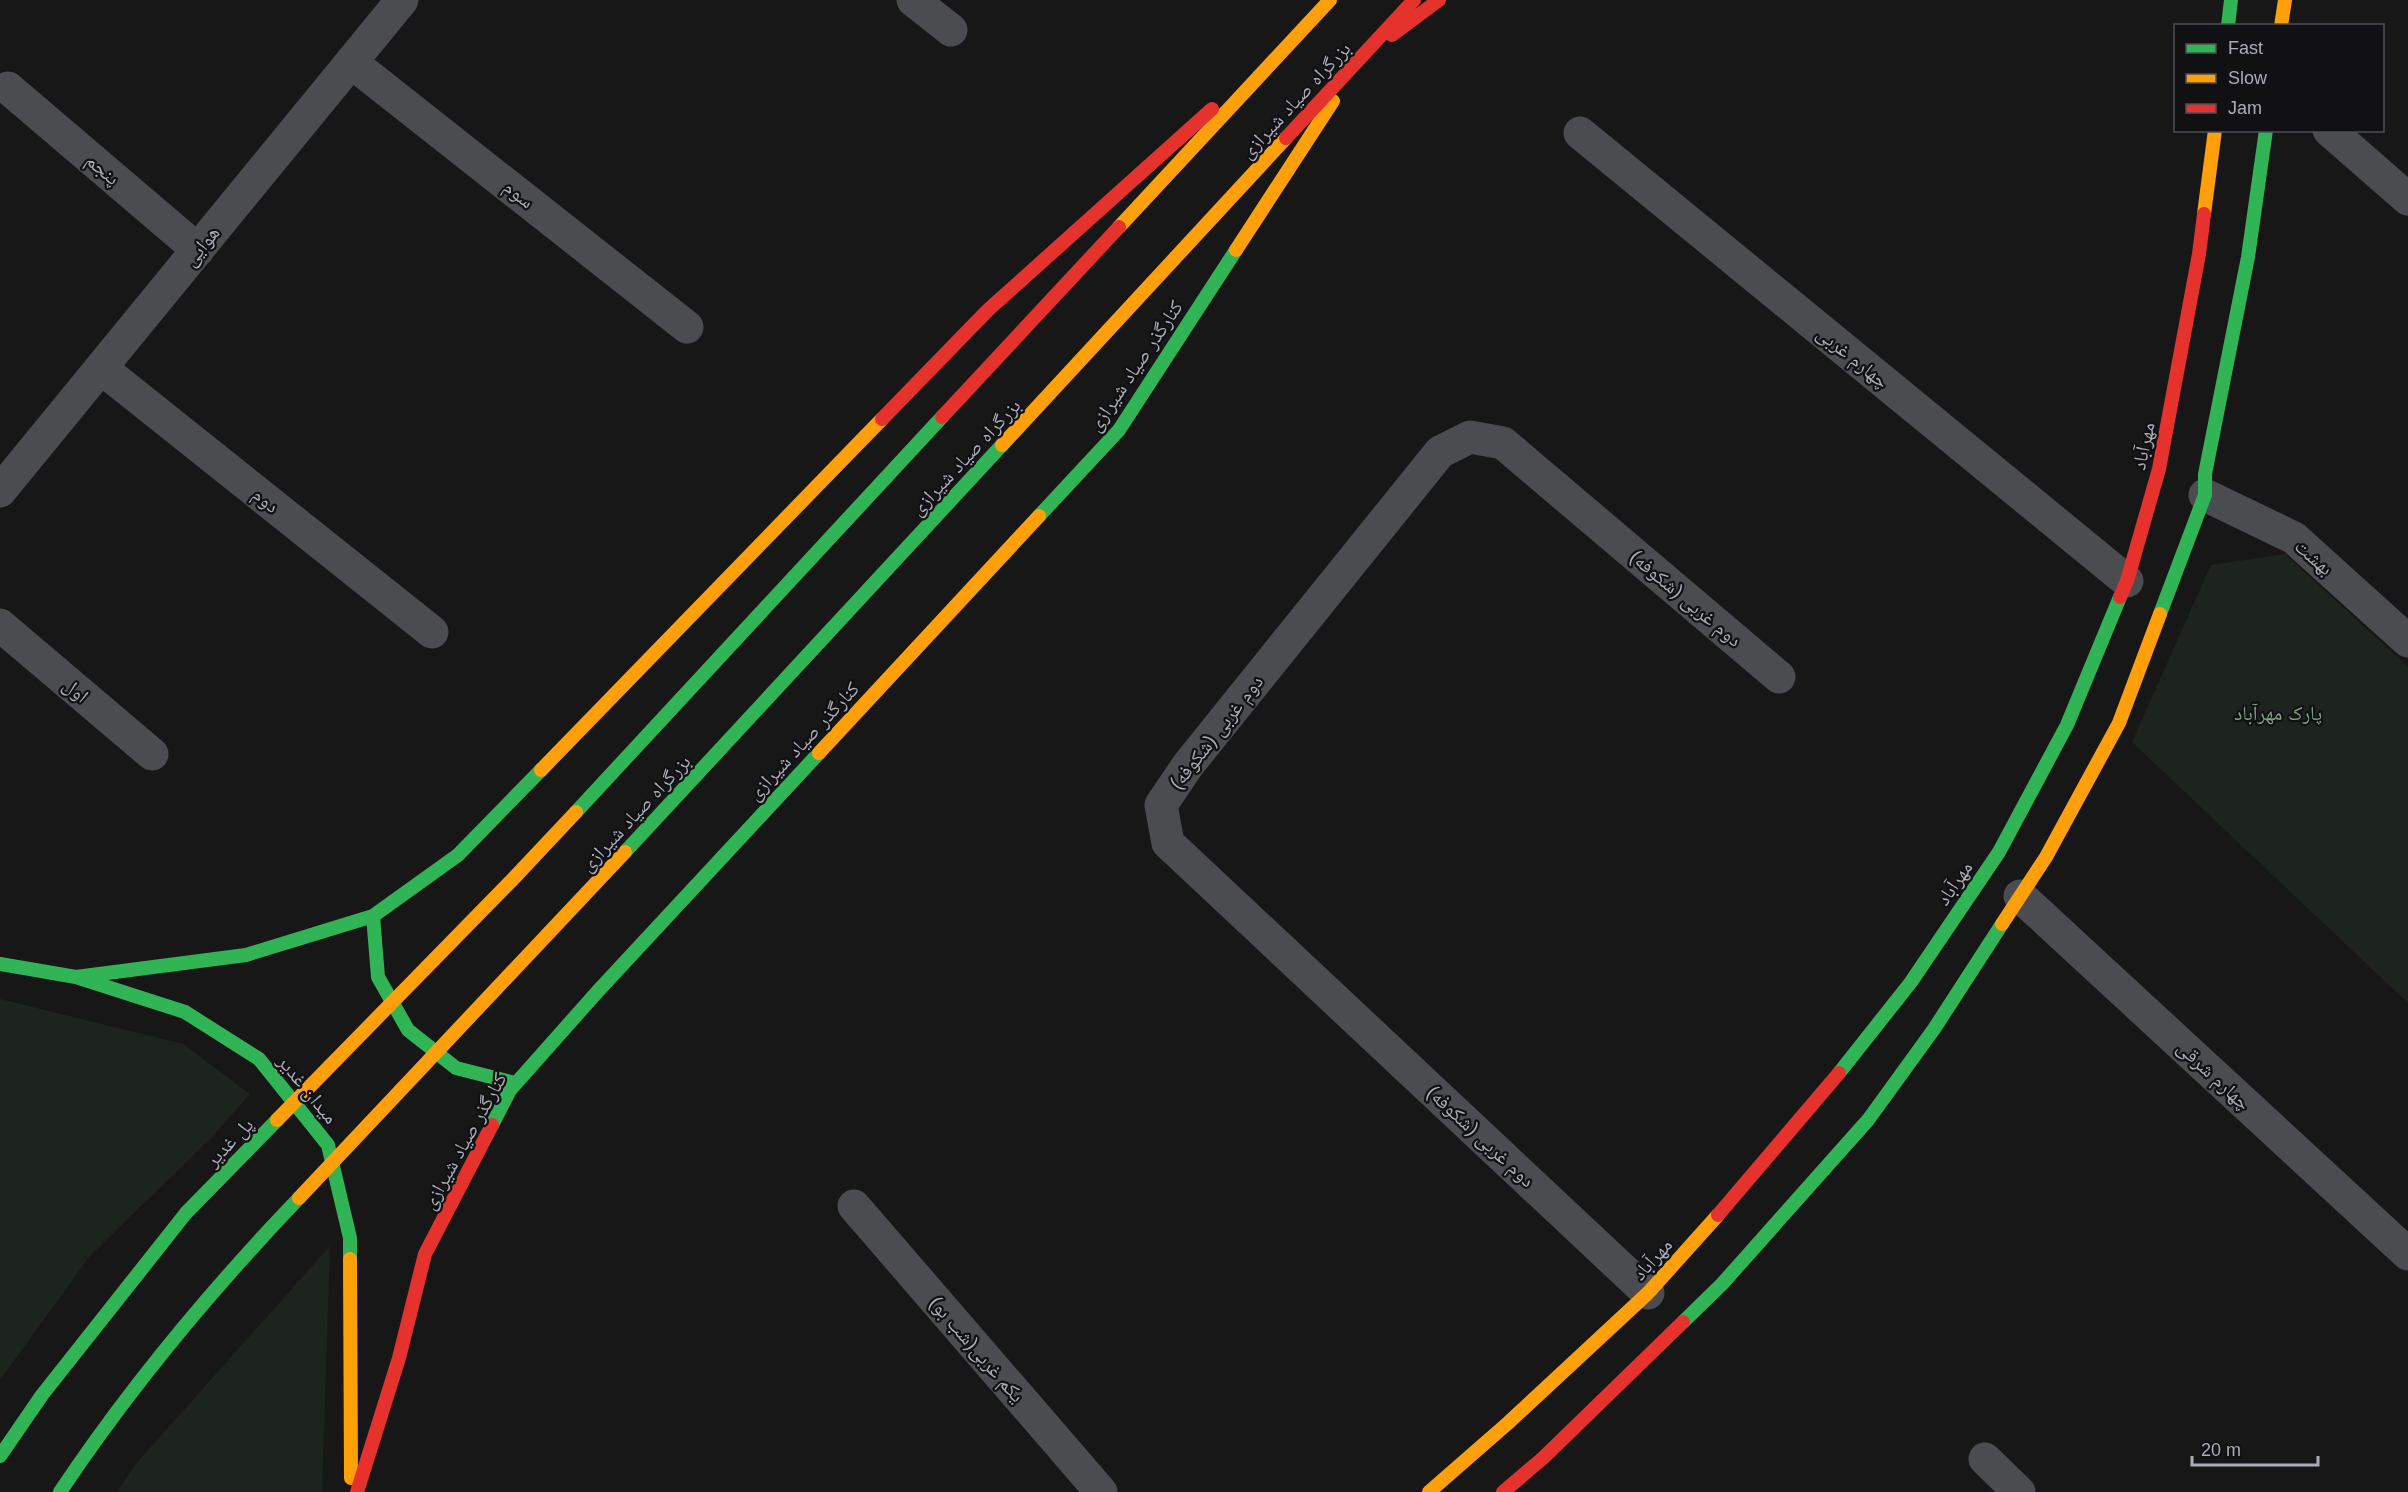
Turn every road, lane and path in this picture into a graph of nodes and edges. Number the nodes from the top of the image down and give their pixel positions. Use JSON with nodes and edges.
{"nodes":[{"id":1,"x":402,"y":0,"type":"edge"},
{"id":2,"x":913,"y":0,"type":"edge"},
{"id":3,"x":1321,"y":0,"type":"edge"},
{"id":4,"x":1330,"y":0,"type":"edge"},
{"id":5,"x":1414,"y":0,"type":"edge"},
{"id":6,"x":1439,"y":0,"type":"edge"},
{"id":7,"x":2285,"y":0,"type":"edge"},
{"id":8,"x":1314,"y":17,"type":"junction"},
{"id":9,"x":2281,"y":24,"type":"edge"},
{"id":10,"x":951,"y":30,"type":"dead end"},
{"id":11,"x":1361,"y":57,"type":"junction"},
{"id":12,"x":351,"y":62,"type":"junction"},
{"id":13,"x":8,"y":87,"type":"dead end"},
{"id":14,"x":2215,"y":132,"type":"edge"},
{"id":15,"x":2266,"y":132,"type":"edge"},
{"id":16,"x":2331,"y":132,"type":"edge"},
{"id":17,"x":1580,"y":133,"type":"dead end"},
{"id":18,"x":2408,"y":199,"type":"edge"},
{"id":19,"x":198,"y":250,"type":"junction"},
{"id":20,"x":687,"y":327,"type":"dead end"},
{"id":21,"x":101,"y":368,"type":"junction"},
{"id":22,"x":0,"y":491,"type":"edge"},
{"id":23,"x":2205,"y":495,"type":"junction"},
{"id":24,"x":2127,"y":581,"type":"junction"},
{"id":25,"x":0,"y":625,"type":"edge"},
{"id":26,"x":432,"y":632,"type":"dead end"},
{"id":27,"x":2408,"y":641,"type":"edge"},
{"id":28,"x":1779,"y":677,"type":"dead end"},
{"id":29,"x":152,"y":754,"type":"dead end"},
{"id":30,"x":2020,"y":896,"type":"junction"},
{"id":31,"x":373,"y":916,"type":"junction"},
{"id":32,"x":0,"y":964,"type":"edge"},
{"id":33,"x":76,"y":977,"type":"junction"},
{"id":34,"x":515,"y":1083,"type":"junction"},
{"id":35,"x":854,"y":1206,"type":"dead end"},
{"id":36,"x":2408,"y":1254,"type":"edge"},
{"id":37,"x":1648,"y":1293,"type":"junction"},
{"id":38,"x":0,"y":1456,"type":"edge"},
{"id":39,"x":1985,"y":1459,"type":"dead end"},
{"id":40,"x":60,"y":1492,"type":"edge"},
{"id":41,"x":351,"y":1492,"type":"edge"},
{"id":42,"x":357,"y":1492,"type":"edge"},
{"id":43,"x":1101,"y":1492,"type":"edge"},
{"id":44,"x":1429,"y":1492,"type":"edge"},
{"id":45,"x":1503,"y":1492,"type":"edge"},
{"id":46,"x":2019,"y":1492,"type":"edge"}],
"edges":[{"from":1,"to":12,"type":"street","name":"هوایی"},
{"from":2,"to":10,"type":"street"},
{"from":3,"to":8,"type":"main road"},
{"from":4,"to":8,"type":"main road"},
{"from":5,"to":11,"type":"main road","name":"بزرگراه صیاد شیرازی"},
{"from":6,"to":11,"type":"main road"},
{"from":7,"to":9,"type":"main road"},
{"from":8,"to":31,"type":"main road"},
{"from":8,"to":38,"type":"main road","name":"پل غدیر"},
{"from":11,"to":34,"type":"main road","name":"کنارگذر صیاد شیرازی"},
{"from":11,"to":40,"type":"main road","name":"بزرگراه صیاد شیرازی"},
{"from":12,"to":19,"type":"street","name":"هوایی"},
{"from":12,"to":20,"type":"street","name":"سوم"},
{"from":13,"to":19,"type":"street","name":"پنجم"},
{"from":14,"to":24,"type":"main road","name":"مهرآباد"},
{"from":15,"to":23,"type":"main road"},
{"from":16,"to":18,"type":"street"},
{"from":17,"to":24,"type":"street","name":"چهارم غربی"},
{"from":19,"to":21,"type":"street","name":"هوایی"},
{"from":21,"to":22,"type":"street","name":"هوایی"},
{"from":21,"to":26,"type":"street","name":"دوم"},
{"from":23,"to":27,"type":"street","name":"بهشت"},
{"from":23,"to":30,"type":"main road"},
{"from":24,"to":37,"type":"main road","name":"مهرآباد"},
{"from":25,"to":29,"type":"street","name":"اول"},
{"from":28,"to":37,"type":"street","name":"دوم غربی (شکوفه)"},
{"from":30,"to":36,"type":"street","name":"چهارم شرقی"},
{"from":30,"to":45,"type":"main road"},
{"from":31,"to":33,"type":"main road"},
{"from":31,"to":34,"type":"main road"},
{"from":32,"to":33,"type":"main road","name":"میدان غدیر"},
{"from":33,"to":41,"type":"main road","name":"میدان غدیر"},
{"from":34,"to":42,"type":"main road","name":"کنارگذر صیاد شیرازی"},
{"from":35,"to":43,"type":"street","name":"یکم غربی(شب بو)"},
{"from":37,"to":44,"type":"main road","name":"مهرآباد"},
{"from":39,"to":46,"type":"street"}]}
